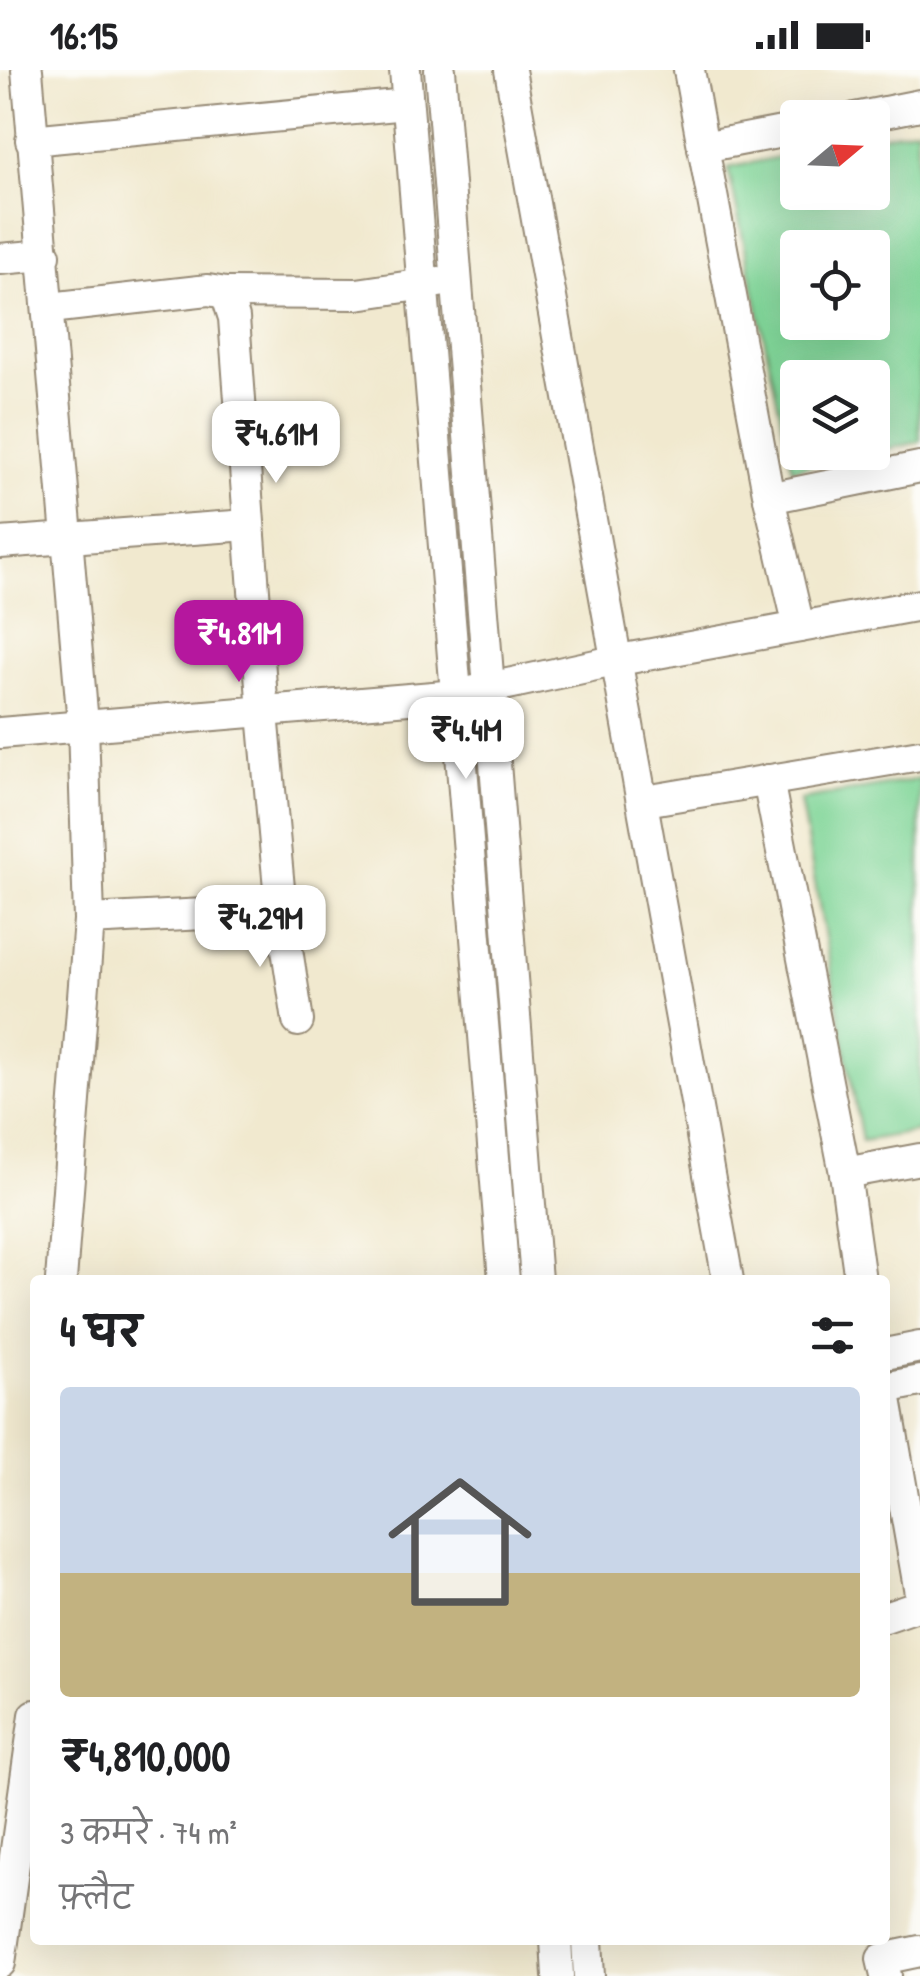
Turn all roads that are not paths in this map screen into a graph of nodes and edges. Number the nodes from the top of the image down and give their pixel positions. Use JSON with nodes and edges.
{"nodes":[{"id":1,"x":27,"y":70,"type":"edge"},
{"id":2,"x":404,"y":70,"type":"edge"},
{"id":3,"x":440,"y":70,"type":"edge"},
{"id":4,"x":510,"y":70,"type":"edge"},
{"id":5,"x":690,"y":70,"type":"edge"},
{"id":6,"x":407,"y":104,"type":"junction"},
{"id":7,"x":920,"y":105,"type":"edge"},
{"id":8,"x":890,"y":111,"type":"edge"},
{"id":9,"x":780,"y":133,"type":"edge"},
{"id":10,"x":31,"y":140,"type":"junction"},
{"id":11,"x":703,"y":148,"type":"junction"},
{"id":12,"x":45,"y":255,"type":"junction"},
{"id":13,"x":0,"y":259,"type":"edge"},
{"id":14,"x":456,"y":279,"type":"junction"},
{"id":15,"x":422,"y":286,"type":"junction"},
{"id":16,"x":226,"y":293,"type":"junction"},
{"id":17,"x":50,"y":308,"type":"junction"},
{"id":18,"x":920,"y":468,"type":"edge"},
{"id":19,"x":769,"y":498,"type":"junction"},
{"id":20,"x":248,"y":526,"type":"junction"},
{"id":21,"x":66,"y":540,"type":"junction"},
{"id":22,"x":0,"y":544,"type":"edge"},
{"id":23,"x":920,"y":606,"type":"edge"},
{"id":24,"x":799,"y":628,"type":"junction"},
{"id":25,"x":619,"y":660,"type":"junction"},
{"id":26,"x":488,"y":687,"type":"junction"},
{"id":27,"x":457,"y":695,"type":"junction"},
{"id":28,"x":263,"y":713,"type":"junction"},
{"id":29,"x":84,"y":724,"type":"junction"},
{"id":30,"x":0,"y":733,"type":"edge"},
{"id":31,"x":920,"y":754,"type":"edge"},
{"id":32,"x":768,"y":780,"type":"junction"},
{"id":33,"x":645,"y":801,"type":"junction"},
{"id":34,"x":281,"y":910,"type":"junction"},
{"id":35,"x":89,"y":920,"type":"junction"},
{"id":36,"x":298,"y":1021,"type":"dead end"},
{"id":37,"x":920,"y":1159,"type":"edge"},
{"id":38,"x":845,"y":1173,"type":"junction"},
{"id":39,"x":61,"y":1275,"type":"edge"},
{"id":40,"x":504,"y":1275,"type":"edge"},
{"id":41,"x":536,"y":1275,"type":"edge"},
{"id":42,"x":727,"y":1275,"type":"edge"},
{"id":43,"x":859,"y":1275,"type":"edge"},
{"id":44,"x":920,"y":1347,"type":"edge"},
{"id":45,"x":890,"y":1353,"type":"edge"},
{"id":46,"x":920,"y":1381,"type":"edge"},
{"id":47,"x":890,"y":1390,"type":"edge"},
{"id":48,"x":890,"y":1420,"type":"edge"},
{"id":49,"x":920,"y":1593,"type":"edge"},
{"id":50,"x":920,"y":1605,"type":"edge"},
{"id":51,"x":890,"y":1615,"type":"edge"},
{"id":52,"x":30,"y":1737,"type":"edge"},
{"id":53,"x":21,"y":1777,"type":"edge"},
{"id":54,"x":2,"y":1932,"type":"edge"},
{"id":55,"x":556,"y":1945,"type":"edge"},
{"id":56,"x":587,"y":1945,"type":"edge"},
{"id":57,"x":920,"y":1951,"type":"edge"},
{"id":58,"x":882,"y":1958,"type":"edge"},
{"id":59,"x":0,"y":1963,"type":"edge"},
{"id":60,"x":558,"y":1976,"type":"edge"},
{"id":61,"x":589,"y":1976,"type":"edge"}],
"edges":[{"from":1,"to":10,"type":"street"},
{"from":2,"to":6,"type":"street"},
{"from":3,"to":14,"type":"street"},
{"from":4,"to":25,"type":"street"},
{"from":5,"to":11,"type":"street"},
{"from":6,"to":10,"type":"street"},
{"from":6,"to":15,"type":"street"},
{"from":7,"to":8,"type":"street"},
{"from":9,"to":11,"type":"street"},
{"from":10,"to":12,"type":"street"},
{"from":11,"to":19,"type":"street"},
{"from":12,"to":13,"type":"street"},
{"from":12,"to":17,"type":"street"},
{"from":14,"to":15,"type":"street"},
{"from":14,"to":26,"type":"street"},
{"from":15,"to":16,"type":"street"},
{"from":15,"to":27,"type":"street"},
{"from":16,"to":17,"type":"street"},
{"from":16,"to":20,"type":"street"},
{"from":17,"to":21,"type":"street"},
{"from":18,"to":19,"type":"street"},
{"from":19,"to":24,"type":"street"},
{"from":20,"to":21,"type":"street"},
{"from":20,"to":28,"type":"street"},
{"from":21,"to":22,"type":"street"},
{"from":21,"to":29,"type":"street"},
{"from":23,"to":24,"type":"street"},
{"from":24,"to":25,"type":"street"},
{"from":25,"to":26,"type":"street"},
{"from":25,"to":33,"type":"street"},
{"from":26,"to":27,"type":"street"},
{"from":26,"to":41,"type":"street"},
{"from":27,"to":28,"type":"street"},
{"from":27,"to":40,"type":"street"},
{"from":28,"to":29,"type":"street"},
{"from":28,"to":34,"type":"street"},
{"from":29,"to":30,"type":"street"},
{"from":29,"to":35,"type":"street"},
{"from":31,"to":32,"type":"street"},
{"from":32,"to":33,"type":"street"},
{"from":32,"to":38,"type":"street"},
{"from":33,"to":42,"type":"street"},
{"from":34,"to":35,"type":"street"},
{"from":34,"to":36,"type":"street"},
{"from":35,"to":39,"type":"street"},
{"from":37,"to":38,"type":"street"},
{"from":38,"to":43,"type":"street"},
{"from":44,"to":45,"type":"street"},
{"from":46,"to":47,"type":"street"},
{"from":48,"to":49,"type":"street"},
{"from":50,"to":51,"type":"street"},
{"from":52,"to":53,"type":"street"},
{"from":53,"to":54,"type":"street"},
{"from":54,"to":59,"type":"street"},
{"from":55,"to":60,"type":"street"},
{"from":56,"to":61,"type":"street"},
{"from":57,"to":58,"type":"street"}]}
